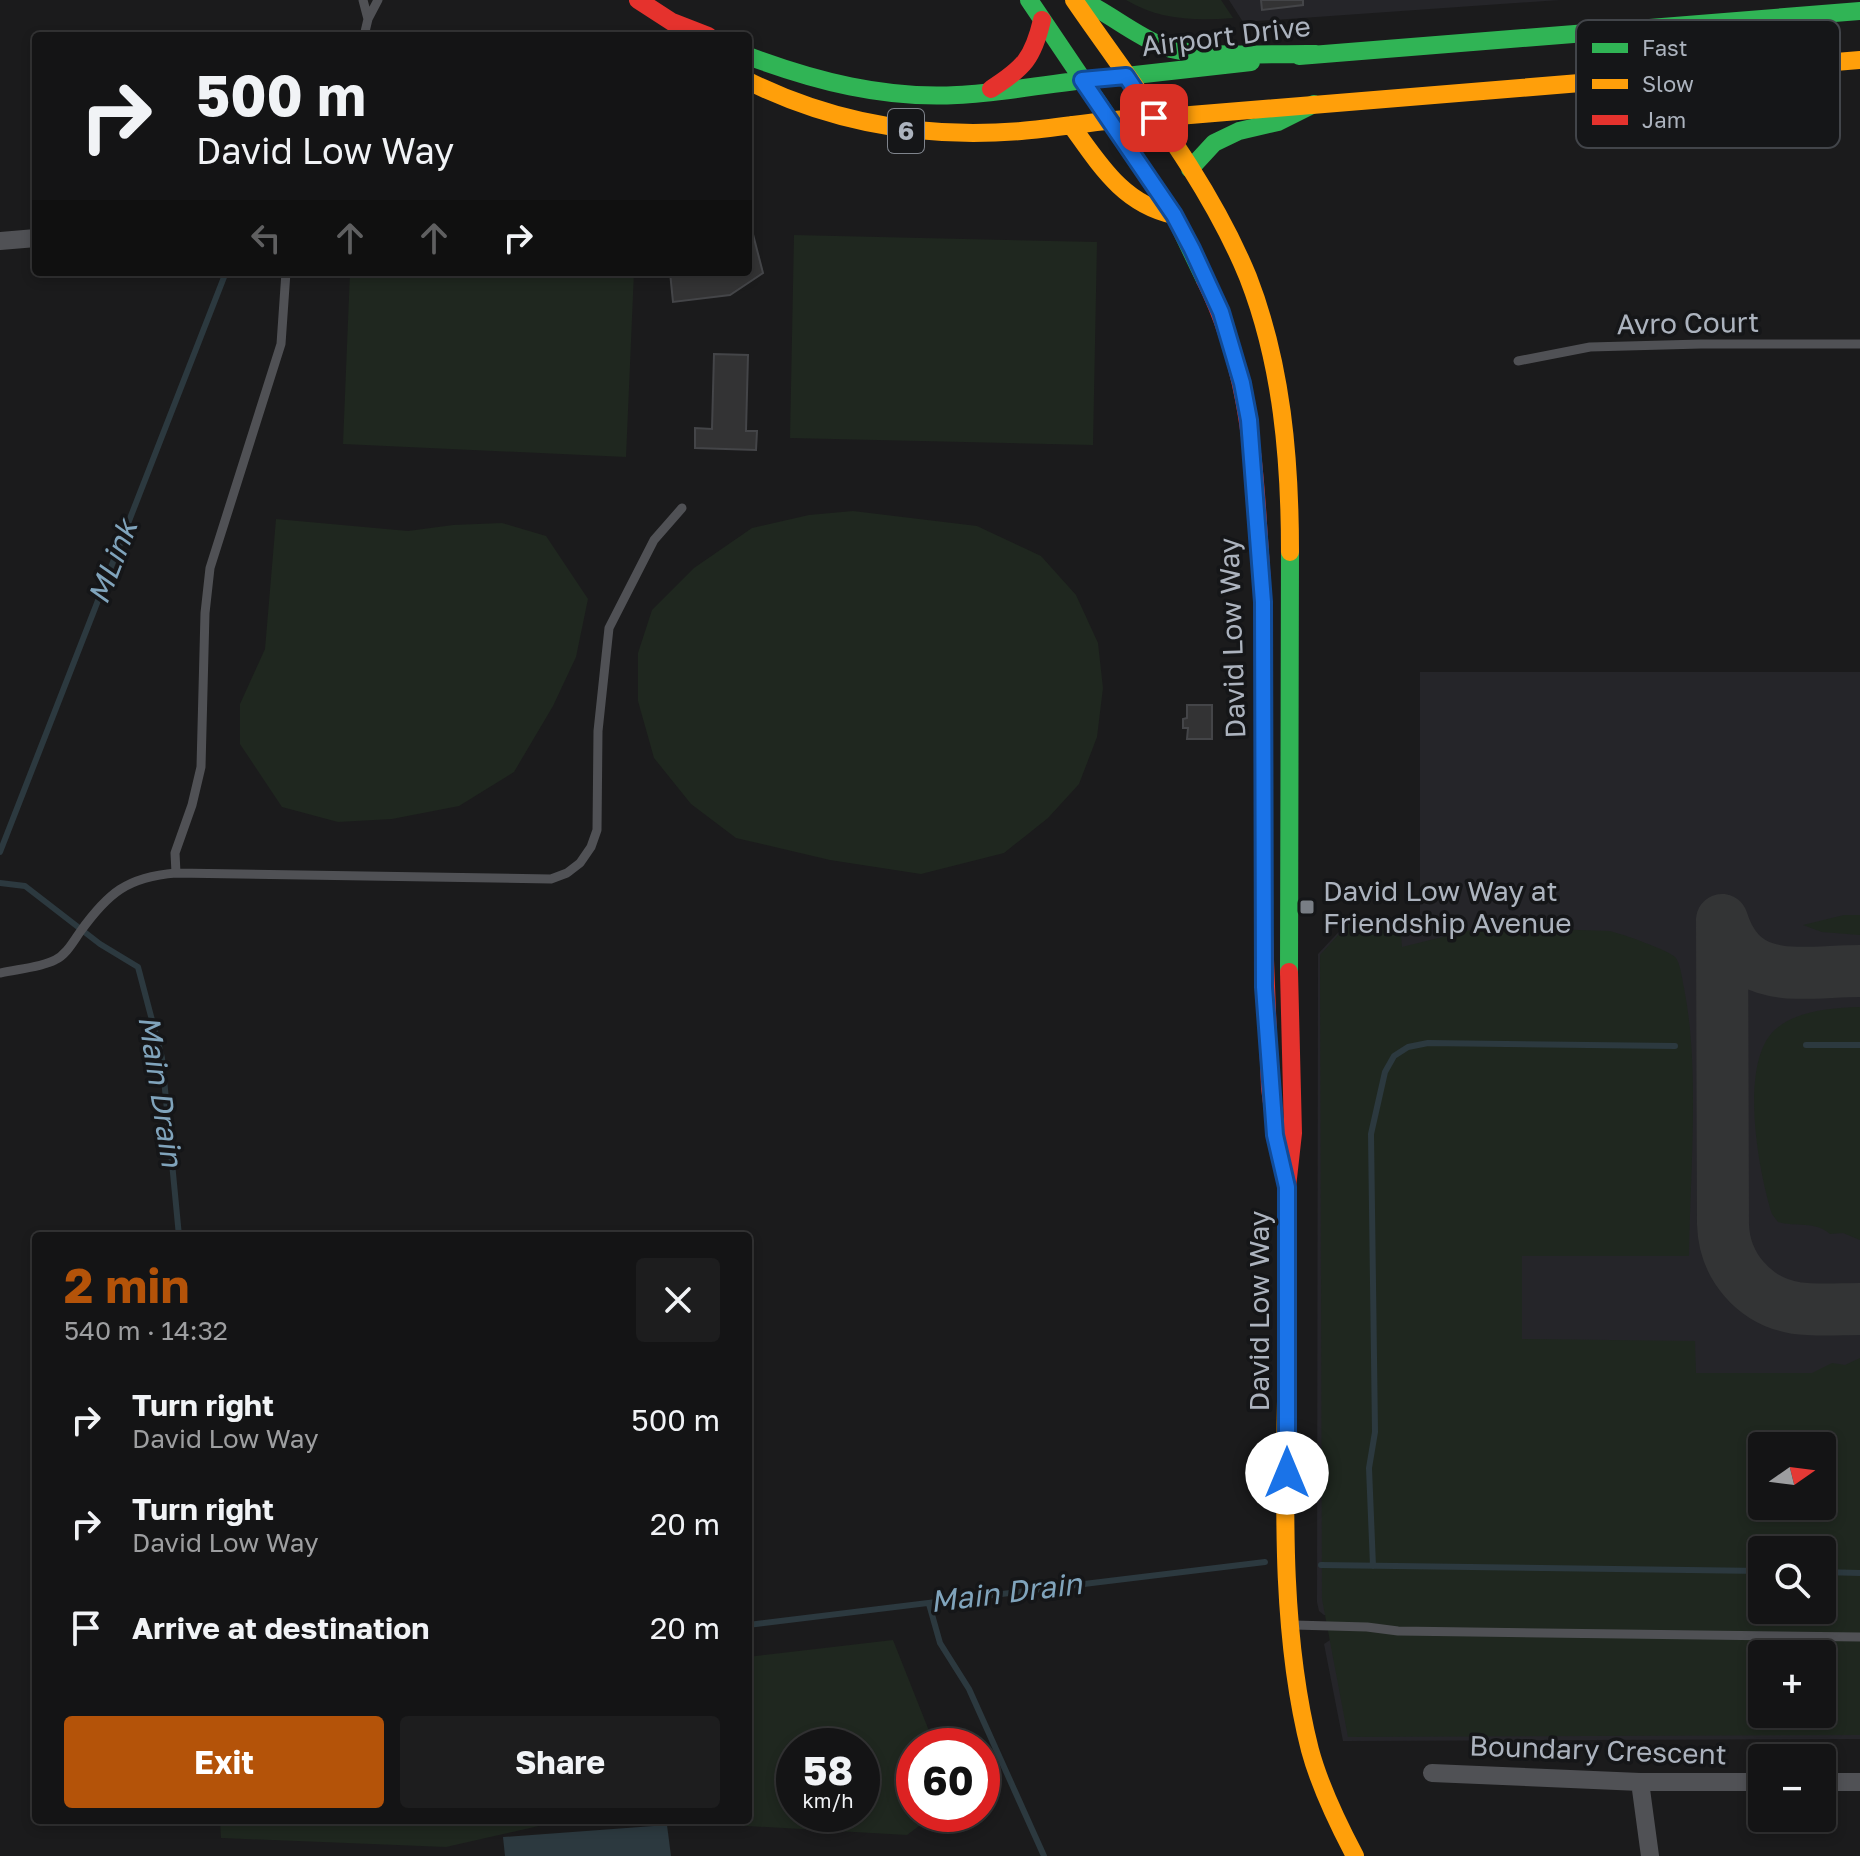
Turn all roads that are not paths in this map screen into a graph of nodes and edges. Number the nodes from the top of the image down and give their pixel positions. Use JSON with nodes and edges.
{"nodes":[{"id":1,"x":363,"y":0,"type":"edge"},
{"id":2,"x":378,"y":0,"type":"edge"},
{"id":3,"x":638,"y":0,"type":"edge"},
{"id":4,"x":1029,"y":0,"type":"edge"},
{"id":5,"x":1074,"y":0,"type":"edge"},
{"id":6,"x":1081,"y":0,"type":"edge"},
{"id":7,"x":1860,"y":11,"type":"edge"},
{"id":8,"x":368,"y":19,"type":"junction"},
{"id":9,"x":1042,"y":20,"type":"junction"},
{"id":10,"x":1746,"y":20,"type":"edge"},
{"id":11,"x":678,"y":29,"type":"edge"},
{"id":12,"x":365,"y":32,"type":"edge"},
{"id":13,"x":1576,"y":33,"type":"edge"},
{"id":14,"x":1316,"y":54,"type":"junction"},
{"id":15,"x":752,"y":57,"type":"edge"},
{"id":16,"x":1860,"y":60,"type":"edge"},
{"id":17,"x":1840,"y":62,"type":"edge"},
{"id":18,"x":1126,"y":76,"type":"junction"},
{"id":19,"x":1082,"y":80,"type":"junction"},
{"id":20,"x":752,"y":83,"type":"edge"},
{"id":21,"x":1576,"y":83,"type":"edge"},
{"id":22,"x":984,"y":94,"type":"junction"},
{"id":23,"x":1314,"y":104,"type":"junction"},
{"id":24,"x":1154,"y":118,"type":"junction"},
{"id":25,"x":1109,"y":120,"type":"junction"},
{"id":26,"x":1071,"y":125,"type":"junction"},
{"id":27,"x":1190,"y":169,"type":"junction"},
{"id":28,"x":1174,"y":215,"type":"junction"},
{"id":29,"x":32,"y":238,"type":"edge"},
{"id":30,"x":0,"y":241,"type":"edge"},
{"id":31,"x":286,"y":276,"type":"edge"},
{"id":32,"x":1860,"y":344,"type":"edge"},
{"id":33,"x":1518,"y":361,"type":"dead end"},
{"id":34,"x":682,"y":508,"type":"dead end"},
{"id":35,"x":176,"y":873,"type":"junction"},
{"id":36,"x":0,"y":973,"type":"edge"},
{"id":37,"x":1264,"y":987,"type":"junction"},
{"id":38,"x":1289,"y":987,"type":"junction"},
{"id":39,"x":1287,"y":1187,"type":"junction"},
{"id":40,"x":1290,"y":1625,"type":"junction"},
{"id":41,"x":1860,"y":1637,"type":"edge"},
{"id":42,"x":1432,"y":1773,"type":"dead end"},
{"id":43,"x":1640,"y":1782,"type":"junction"},
{"id":44,"x":1748,"y":1782,"type":"edge"},
{"id":45,"x":1836,"y":1782,"type":"edge"},
{"id":46,"x":1860,"y":1782,"type":"edge"},
{"id":47,"x":1355,"y":1856,"type":"edge"},
{"id":48,"x":1650,"y":1856,"type":"edge"}],
"edges":[{"from":1,"to":8,"type":"lane"},
{"from":2,"to":8,"type":"lane"},
{"from":3,"to":11,"type":"main road"},
{"from":4,"to":9,"type":"main road","name":"David Low Way"},
{"from":5,"to":18,"type":"main road","name":"David Low Way"},
{"from":6,"to":14,"type":"main road"},
{"from":7,"to":10,"type":"main road","name":"Airport Drive"},
{"from":8,"to":12,"type":"lane"},
{"from":9,"to":19,"type":"main road","name":"David Low Way"},
{"from":9,"to":22,"type":"main road"},
{"from":13,"to":14,"type":"main road","name":"Airport Drive"},
{"from":14,"to":18,"type":"main road","name":"Airport Drive"},
{"from":15,"to":22,"type":"main road","number":"6"},
{"from":16,"to":17,"type":"main road"},
{"from":18,"to":19,"type":"main road","number":"6"},
{"from":18,"to":24,"type":"main road","name":"David Low Way"},
{"from":19,"to":22,"type":"main road","number":"6"},
{"from":19,"to":25,"type":"main road","name":"David Low Way"},
{"from":20,"to":26,"type":"main road","number":"6"},
{"from":21,"to":23,"type":"main road"},
{"from":23,"to":24,"type":"main road"},
{"from":23,"to":27,"type":"main road"},
{"from":24,"to":25,"type":"main road"},
{"from":24,"to":27,"type":"main road","name":"David Low Way"},
{"from":25,"to":26,"type":"main road"},
{"from":25,"to":28,"type":"main road","name":"David Low Way"},
{"from":26,"to":28,"type":"main road"},
{"from":27,"to":38,"type":"main road","name":"David Low Way"},
{"from":28,"to":37,"type":"main road","name":"David Low Way"},
{"from":29,"to":30,"type":"street"},
{"from":31,"to":35,"type":"lane"},
{"from":32,"to":33,"type":"lane","name":"Avro Court"},
{"from":34,"to":35,"type":"lane"},
{"from":35,"to":36,"type":"lane"},
{"from":37,"to":38,"type":"main road"},
{"from":37,"to":39,"type":"main road","name":"David Low Way"},
{"from":38,"to":39,"type":"main road","name":"David Low Way"},
{"from":39,"to":40,"type":"main road","name":"David Low Way"},
{"from":40,"to":41,"type":"lane"},
{"from":40,"to":47,"type":"main road","name":"David Low Way"},
{"from":42,"to":43,"type":"street","name":"Boundary Crescent"},
{"from":43,"to":44,"type":"street","name":"Boundary Crescent"},
{"from":43,"to":48,"type":"street"},
{"from":45,"to":46,"type":"street"}]}
